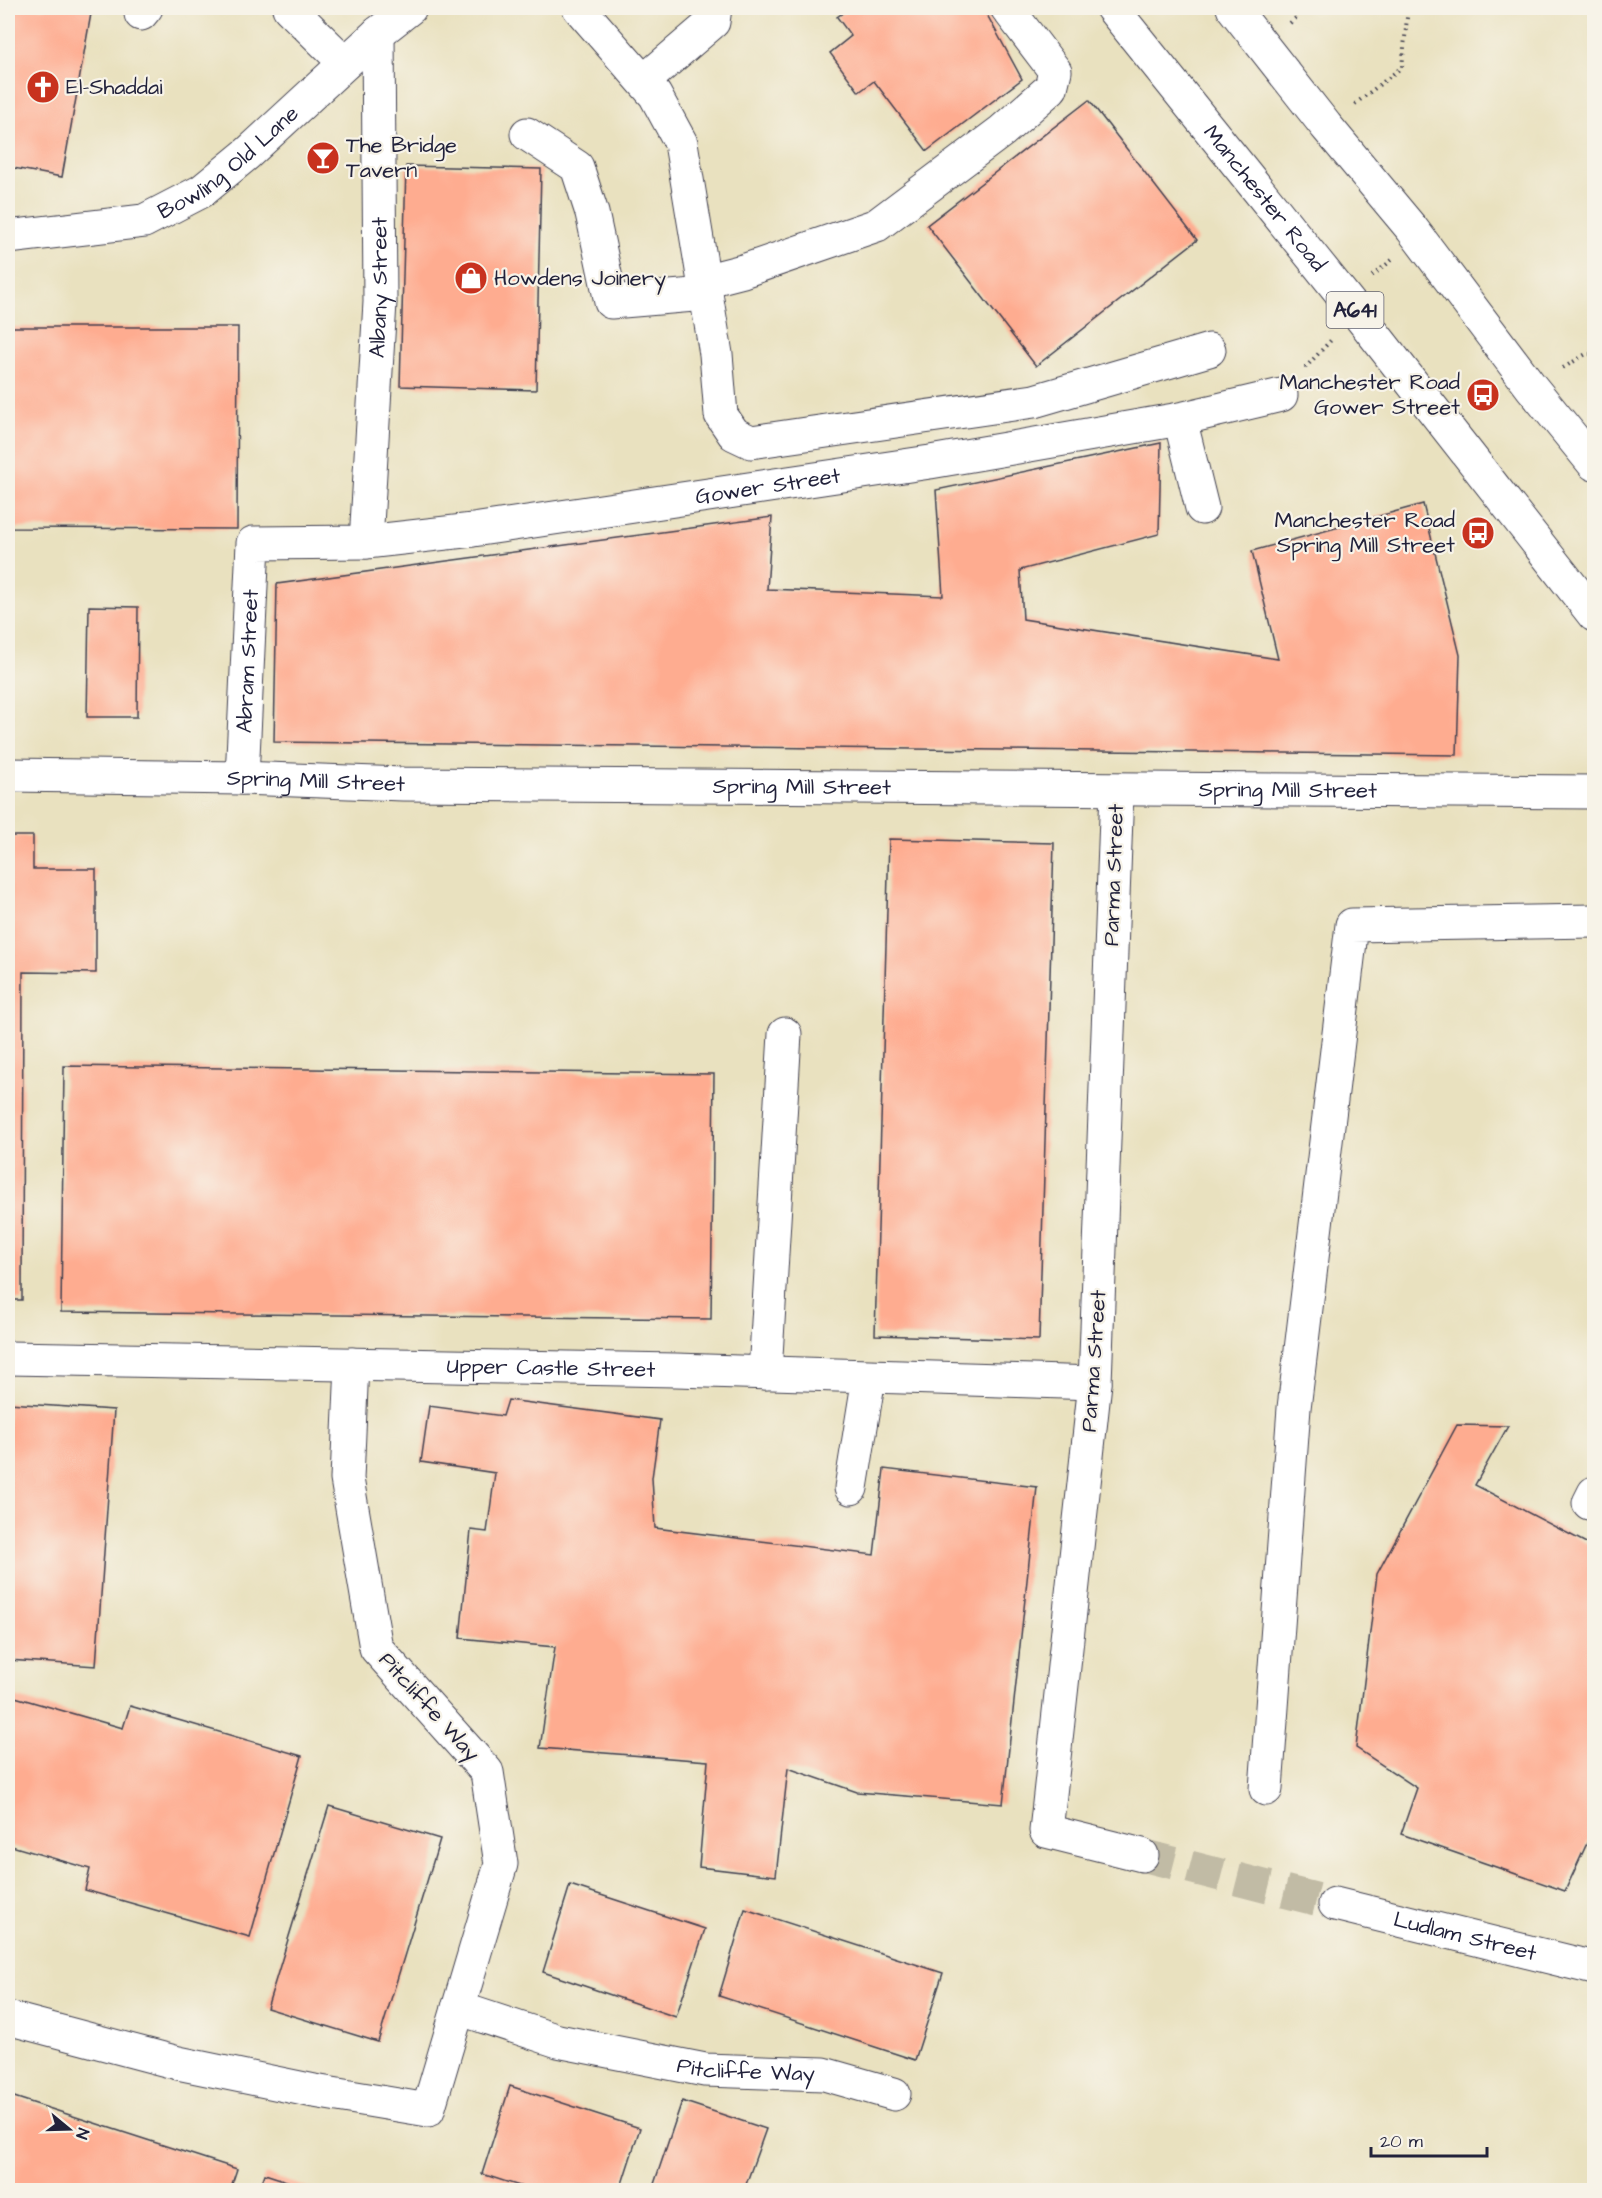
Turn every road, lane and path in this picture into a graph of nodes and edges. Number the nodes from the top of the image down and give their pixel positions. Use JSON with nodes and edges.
{"nodes":[{"id":1,"x":289,"y":8,"type":"edge"},
{"id":2,"x":410,"y":8,"type":"edge"},
{"id":3,"x":579,"y":8,"type":"edge"},
{"id":4,"x":715,"y":8,"type":"edge"},
{"id":5,"x":1007,"y":8,"type":"edge"},
{"id":6,"x":1112,"y":8,"type":"edge"},
{"id":7,"x":1233,"y":8,"type":"edge"},
{"id":8,"x":1408,"y":8,"type":"edge"},
{"id":9,"x":378,"y":33,"type":"junction"},
{"id":10,"x":345,"y":63,"type":"junction"},
{"id":11,"x":644,"y":81,"type":"junction"},
{"id":12,"x":1326,"y":126,"type":"junction"},
{"id":13,"x":527,"y":134,"type":"dead end"},
{"id":14,"x":8,"y":237,"type":"edge"},
{"id":15,"x":705,"y":287,"type":"junction"},
{"id":16,"x":1209,"y":350,"type":"dead end"},
{"id":17,"x":1281,"y":395,"type":"dead end"},
{"id":18,"x":1180,"y":419,"type":"junction"},
{"id":19,"x":1594,"y":464,"type":"edge"},
{"id":20,"x":1202,"y":508,"type":"dead end"},
{"id":21,"x":366,"y":542,"type":"junction"},
{"id":22,"x":253,"y":543,"type":"joint"},
{"id":23,"x":1594,"y":615,"type":"edge"},
{"id":24,"x":8,"y":775,"type":"edge"},
{"id":25,"x":242,"y":778,"type":"junction"},
{"id":26,"x":1117,"y":790,"type":"junction"},
{"id":27,"x":1594,"y":792,"type":"edge"},
{"id":28,"x":1594,"y":921,"type":"edge"},
{"id":29,"x":784,"y":1034,"type":"dead end"},
{"id":30,"x":8,"y":1358,"type":"edge"},
{"id":31,"x":352,"y":1364,"type":"junction"},
{"id":32,"x":765,"y":1373,"type":"junction"},
{"id":33,"x":868,"y":1377,"type":"junction"},
{"id":34,"x":1095,"y":1383,"type":"junction"},
{"id":35,"x":851,"y":1488,"type":"dead end"},
{"id":36,"x":1266,"y":1789,"type":"dead end"},
{"id":37,"x":1142,"y":1855,"type":"tunnel mouth"},
{"id":38,"x":1335,"y":1904,"type":"tunnel mouth"},
{"id":39,"x":1594,"y":1968,"type":"edge"},
{"id":40,"x":458,"y":2008,"type":"junction"},
{"id":41,"x":8,"y":2018,"type":"edge"},
{"id":42,"x":894,"y":2094,"type":"dead end"}],
"edges":[{"from":1,"to":10,"type":"street"},
{"from":2,"to":9,"type":"street","name":"Bowling Old Lane"},
{"from":3,"to":11,"type":"street"},
{"from":4,"to":11,"type":"street"},
{"from":5,"to":15,"type":"street"},
{"from":6,"to":23,"type":"street","name":"Manchester Road","number":"A641"},
{"from":7,"to":12,"type":"street"},
{"from":8,"to":12,"type":"path"},
{"from":9,"to":10,"type":"street","name":"Bowling Old Lane"},
{"from":9,"to":21,"type":"street","name":"Albany Street"},
{"from":10,"to":14,"type":"street","name":"Bowling Old Lane"},
{"from":11,"to":15,"type":"street"},
{"from":12,"to":19,"type":"street"},
{"from":13,"to":15,"type":"street"},
{"from":15,"to":16,"type":"street"},
{"from":17,"to":18,"type":"street","name":"Gower Street"},
{"from":18,"to":20,"type":"street"},
{"from":18,"to":21,"type":"street","name":"Gower Street"},
{"from":21,"to":22,"type":"street","name":"Gower Street"},
{"from":22,"to":25,"type":"street","name":"Abram Street"},
{"from":24,"to":25,"type":"street","name":"Spring Mill Street"},
{"from":25,"to":26,"type":"street","name":"Spring Mill Street"},
{"from":26,"to":27,"type":"street","name":"Spring Mill Street"},
{"from":26,"to":34,"type":"street","name":"Parma Street"},
{"from":28,"to":36,"type":"street"},
{"from":29,"to":32,"type":"street"},
{"from":30,"to":31,"type":"street","name":"Upper Castle Street"},
{"from":31,"to":32,"type":"street","name":"Upper Castle Street"},
{"from":31,"to":40,"type":"street","name":"Pitcliffe Way"},
{"from":32,"to":33,"type":"street","name":"Upper Castle Street"},
{"from":33,"to":34,"type":"street","name":"Upper Castle Street"},
{"from":33,"to":35,"type":"street"},
{"from":34,"to":37,"type":"street","name":"Parma Street"},
{"from":38,"to":39,"type":"street","name":"Ludlam Street"},
{"from":40,"to":41,"type":"street","name":"Pitcliffe Way"},
{"from":40,"to":42,"type":"street","name":"Pitcliffe Way"}]}
